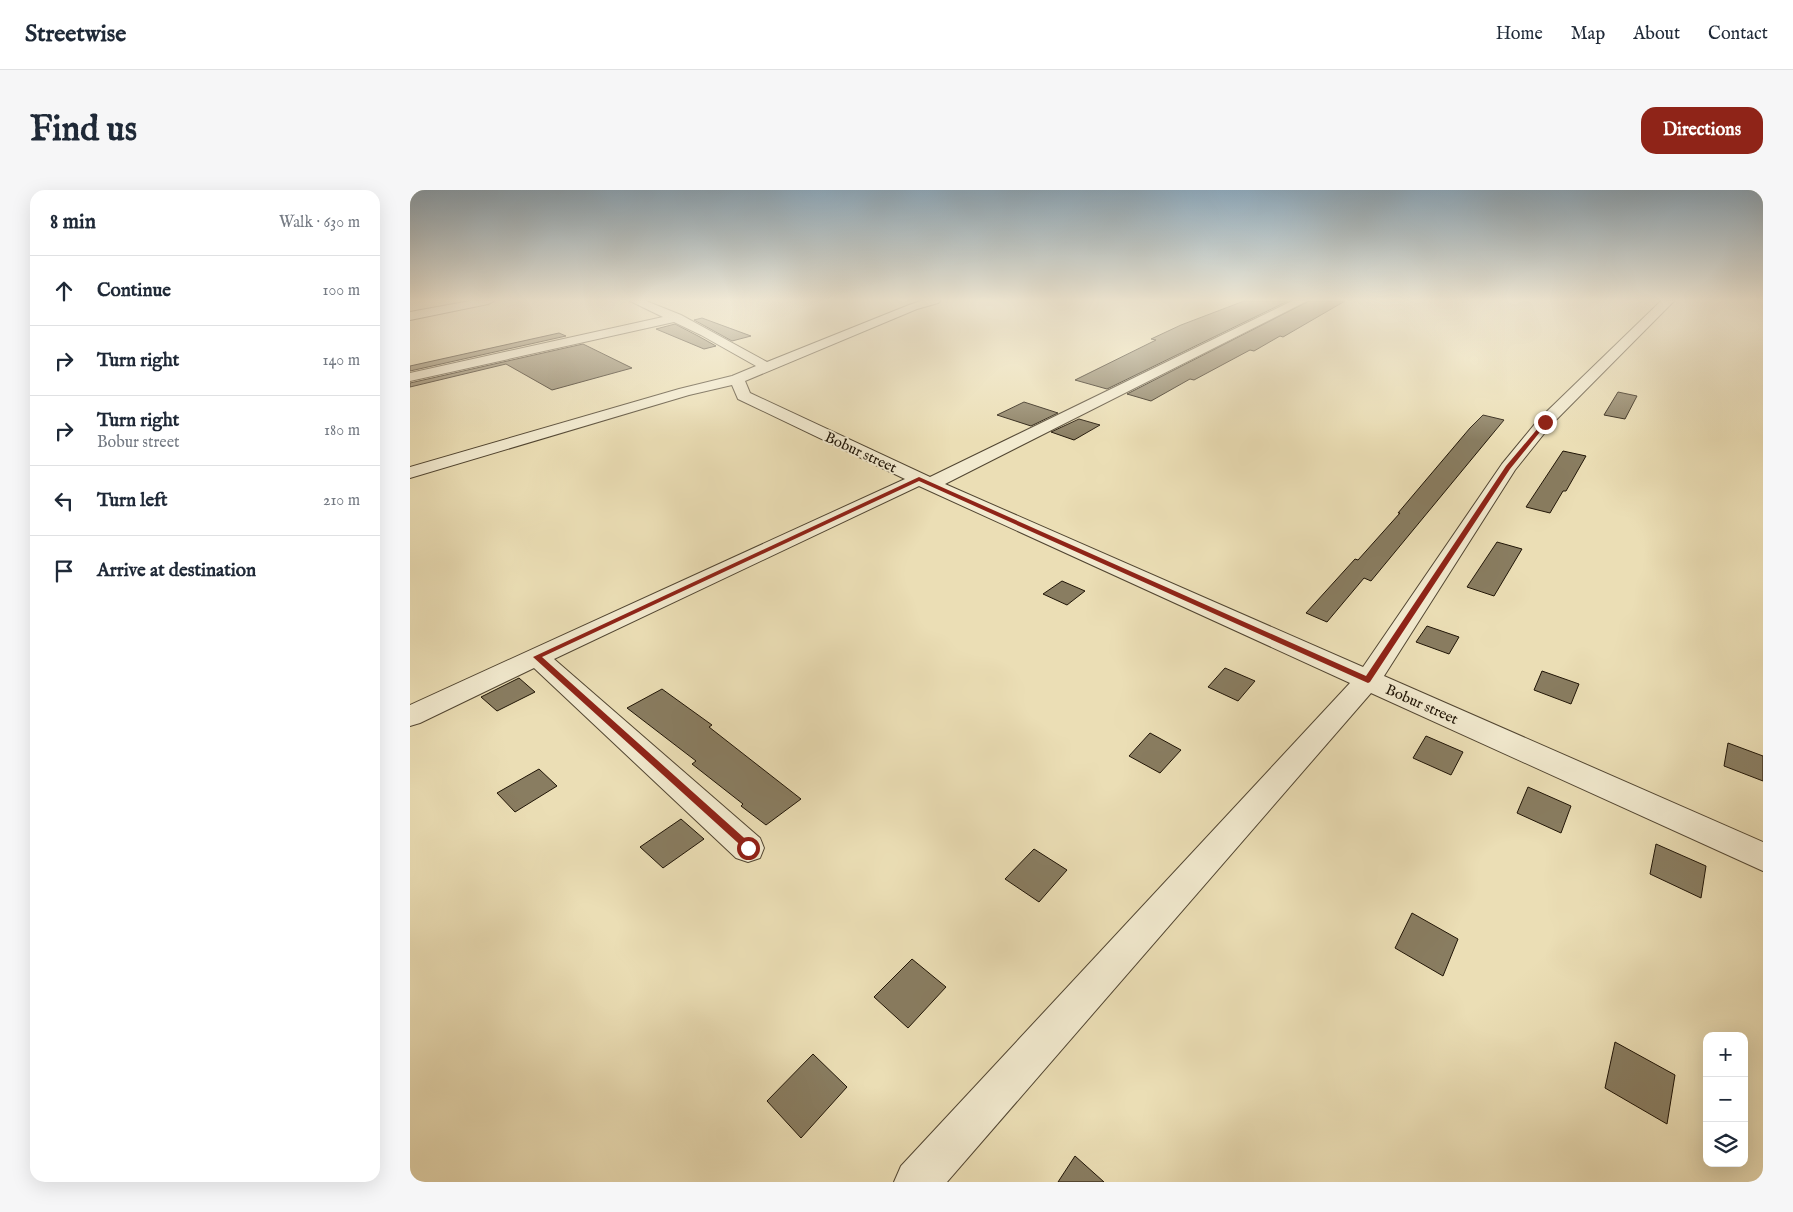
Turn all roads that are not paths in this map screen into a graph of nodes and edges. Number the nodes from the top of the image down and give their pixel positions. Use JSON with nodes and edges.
{"nodes":[{"id":1,"x":544,"y":347,"type":"edge"},
{"id":2,"x":731,"y":347,"type":"edge"},
{"id":3,"x":812,"y":347,"type":"edge"},
{"id":4,"x":1206,"y":347,"type":"edge"},
{"id":5,"x":1621,"y":347,"type":"edge"},
{"id":6,"x":765,"y":366,"type":"junction"},
{"id":7,"x":410,"y":377,"type":"edge"},
{"id":8,"x":737,"y":379,"type":"junction"},
{"id":9,"x":410,"y":472,"type":"edge"},
{"id":10,"x":925,"y":482,"type":"junction"},
{"id":11,"x":537,"y":657,"type":"junction"},
{"id":12,"x":1368,"y":680,"type":"junction"},
{"id":13,"x":410,"y":716,"type":"edge"},
{"id":14,"x":748,"y":848,"type":"dead end"},
{"id":15,"x":1763,"y":857,"type":"edge"},
{"id":16,"x":917,"y":1182,"type":"edge"}],
"edges":[{"from":1,"to":7,"type":"street"},
{"from":2,"to":6,"type":"street"},
{"from":3,"to":6,"type":"street"},
{"from":4,"to":10,"type":"street"},
{"from":5,"to":12,"type":"street"},
{"from":6,"to":8,"type":"street"},
{"from":8,"to":9,"type":"street"},
{"from":8,"to":10,"type":"street","name":"Bobur street"},
{"from":10,"to":11,"type":"street"},
{"from":10,"to":12,"type":"street","name":"Bobur street"},
{"from":11,"to":13,"type":"street"},
{"from":11,"to":14,"type":"street"},
{"from":12,"to":15,"type":"street","name":"Bobur street"},
{"from":12,"to":16,"type":"street"}]}
